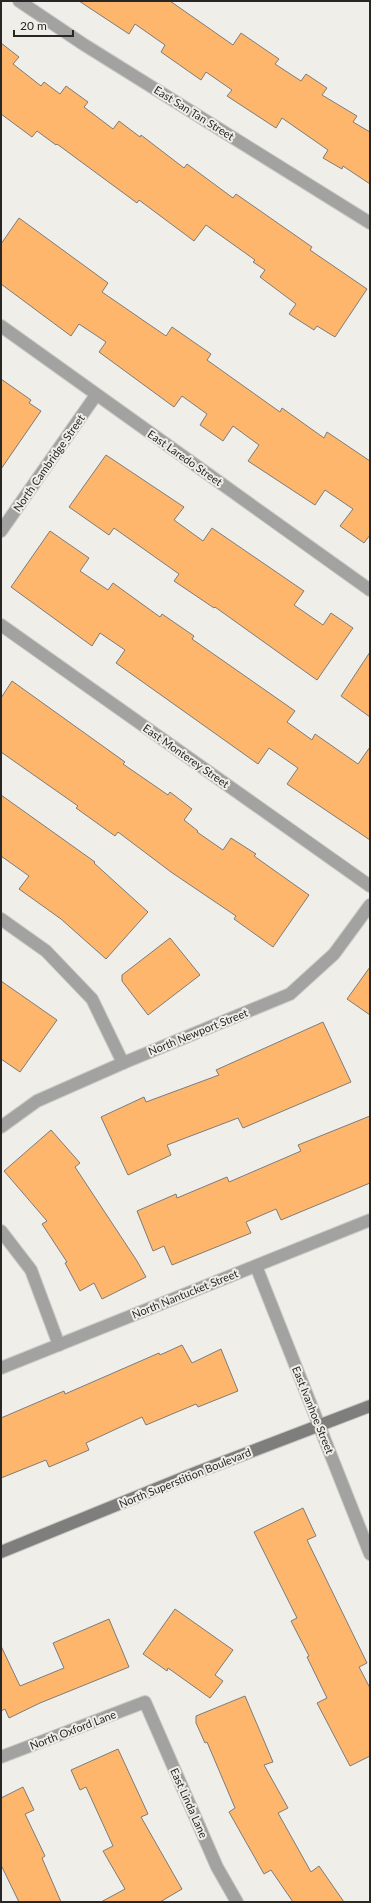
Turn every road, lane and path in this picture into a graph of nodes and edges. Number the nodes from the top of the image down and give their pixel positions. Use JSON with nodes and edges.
{"nodes":[{"id":1,"x":18,"y":1,"type":"edge"},
{"id":2,"x":370,"y":223,"type":"edge"},
{"id":3,"x":1,"y":326,"type":"edge"},
{"id":4,"x":96,"y":395,"type":"junction"},
{"id":5,"x":1,"y":531,"type":"edge"},
{"id":6,"x":370,"y":590,"type":"edge"},
{"id":7,"x":1,"y":625,"type":"edge"},
{"id":8,"x":370,"y":886,"type":"edge"},
{"id":9,"x":370,"y":905,"type":"edge"},
{"id":10,"x":1,"y":920,"type":"edge"},
{"id":11,"x":123,"y":1063,"type":"junction"},
{"id":12,"x":1,"y":1127,"type":"edge"},
{"id":13,"x":370,"y":1220,"type":"edge"},
{"id":14,"x":1,"y":1231,"type":"edge"},
{"id":15,"x":256,"y":1266,"type":"junction"},
{"id":16,"x":59,"y":1345,"type":"junction"},
{"id":17,"x":1,"y":1368,"type":"edge"},
{"id":18,"x":370,"y":1406,"type":"edge"},
{"id":19,"x":320,"y":1426,"type":"junction"},
{"id":20,"x":1,"y":1552,"type":"edge"},
{"id":21,"x":370,"y":1554,"type":"edge"},
{"id":22,"x":145,"y":1702,"type":"joint"},
{"id":23,"x":1,"y":1757,"type":"edge"},
{"id":24,"x":237,"y":1902,"type":"edge"}],
"edges":[{"from":1,"to":2,"type":"street","name":"East San Tan Street"},
{"from":3,"to":4,"type":"street","name":"East Laredo Street"},
{"from":4,"to":5,"type":"street","name":"North Cambridge Street"},
{"from":4,"to":6,"type":"street","name":"East Laredo Street"},
{"from":7,"to":8,"type":"street","name":"East Monterey Street"},
{"from":9,"to":11,"type":"street","name":"North Newport Street"},
{"from":10,"to":11,"type":"street"},
{"from":11,"to":12,"type":"street","name":"North Newport Street"},
{"from":13,"to":15,"type":"street","name":"North Nantucket Street"},
{"from":14,"to":16,"type":"street"},
{"from":15,"to":16,"type":"street","name":"North Nantucket Street"},
{"from":15,"to":19,"type":"street","name":"East Ivanhoe Street"},
{"from":16,"to":17,"type":"street","name":"North Nantucket Street"},
{"from":18,"to":19,"type":"street","name":"North Superstition Boulevard"},
{"from":19,"to":20,"type":"street","name":"North Superstition Boulevard"},
{"from":19,"to":21,"type":"street","name":"East Ivanhoe Street"},
{"from":22,"to":23,"type":"street","name":"North Oxford Lane"},
{"from":22,"to":24,"type":"street","name":"East Linda Lane"}]}
